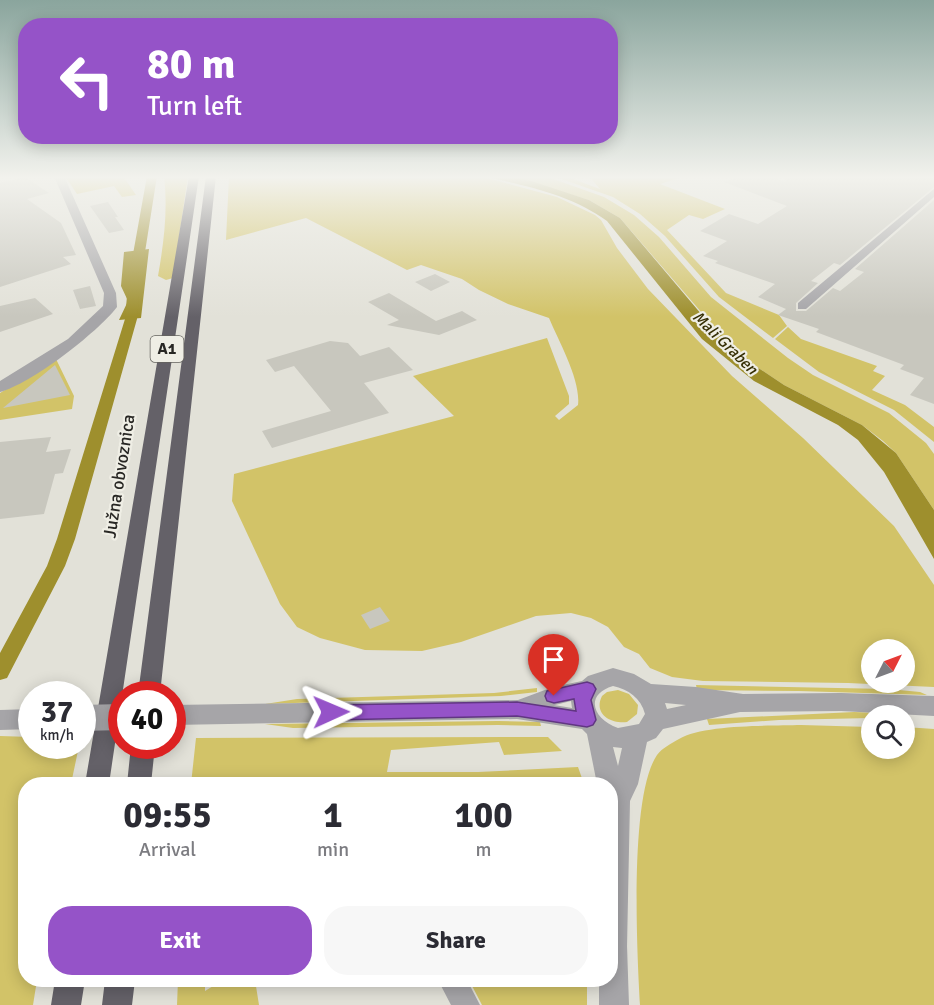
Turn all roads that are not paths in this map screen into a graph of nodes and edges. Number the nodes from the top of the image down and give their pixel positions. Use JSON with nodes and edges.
{"nodes":[{"id":1,"x":79,"y":223,"type":"edge"},
{"id":2,"x":187,"y":223,"type":"edge"},
{"id":3,"x":205,"y":223,"type":"edge"},
{"id":4,"x":898,"y":223,"type":"edge"},
{"id":5,"x":802,"y":306,"type":"dead end"},
{"id":6,"x":0,"y":387,"type":"edge"},
{"id":7,"x":151,"y":681,"type":"edge"},
{"id":8,"x":587,"y":689,"type":"junction"},
{"id":9,"x":649,"y":693,"type":"junction"},
{"id":10,"x":744,"y":703,"type":"junction"},
{"id":11,"x":934,"y":706,"type":"edge"},
{"id":12,"x":517,"y":709,"type":"junction"},
{"id":13,"x":186,"y":715,"type":"edge"},
{"id":14,"x":18,"y":719,"type":"edge"},
{"id":15,"x":0,"y":720,"type":"edge"},
{"id":16,"x":592,"y":725,"type":"junction"},
{"id":17,"x":645,"y":729,"type":"junction"},
{"id":18,"x":142,"y":759,"type":"edge"},
{"id":19,"x":98,"y":777,"type":"edge"},
{"id":20,"x":140,"y":777,"type":"edge"},
{"id":21,"x":608,"y":777,"type":"edge"},
{"id":22,"x":618,"y":787,"type":"edge"},
{"id":23,"x":69,"y":987,"type":"edge"},
{"id":24,"x":119,"y":987,"type":"edge"},
{"id":25,"x":456,"y":987,"type":"edge"},
{"id":26,"x":614,"y":987,"type":"edge"},
{"id":27,"x":66,"y":1005,"type":"edge"},
{"id":28,"x":117,"y":1005,"type":"edge"},
{"id":29,"x":466,"y":1005,"type":"edge"},
{"id":30,"x":614,"y":1005,"type":"edge"}],
"edges":[{"from":1,"to":6,"type":"street"},
{"from":2,"to":19,"type":"highway","name":"Južna obvoznica","number":"A1"},
{"from":3,"to":7,"type":"highway","number":"A1"},
{"from":4,"to":5,"type":"street"},
{"from":8,"to":9,"type":"street"},
{"from":8,"to":12,"type":"street"},
{"from":8,"to":16,"type":"street"},
{"from":9,"to":10,"type":"street"},
{"from":9,"to":17,"type":"street"},
{"from":10,"to":11,"type":"street"},
{"from":10,"to":17,"type":"street"},
{"from":12,"to":13,"type":"street"},
{"from":12,"to":16,"type":"street"},
{"from":14,"to":15,"type":"street"},
{"from":16,"to":17,"type":"street"},
{"from":16,"to":21,"type":"street"},
{"from":17,"to":22,"type":"street"},
{"from":18,"to":20,"type":"highway"},
{"from":23,"to":27,"type":"highway"},
{"from":24,"to":28,"type":"highway"},
{"from":25,"to":29,"type":"street"},
{"from":26,"to":30,"type":"street"}]}
